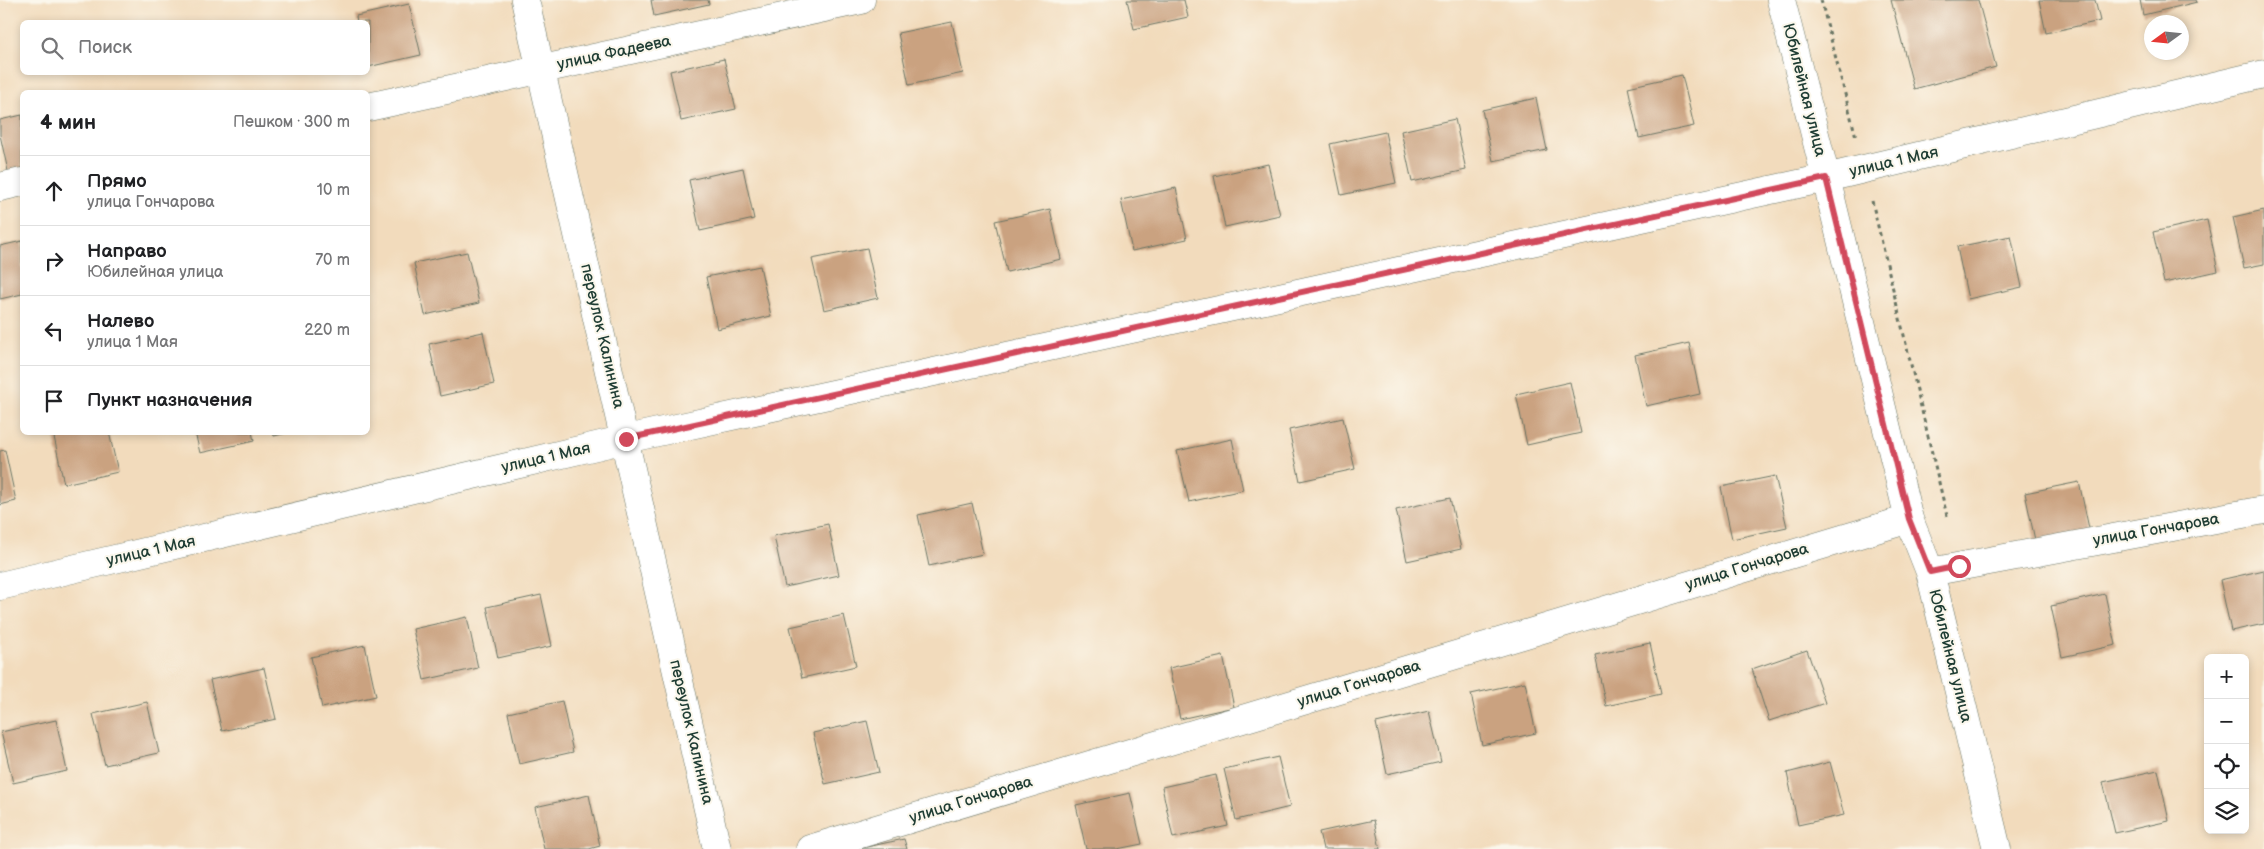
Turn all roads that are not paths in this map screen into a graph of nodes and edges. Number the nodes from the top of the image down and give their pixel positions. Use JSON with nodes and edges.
{"nodes":[{"id":1,"x":525,"y":0,"type":"edge"},
{"id":2,"x":862,"y":0,"type":"edge"},
{"id":3,"x":1781,"y":0,"type":"edge"},
{"id":4,"x":541,"y":69,"type":"junction"},
{"id":5,"x":2264,"y":74,"type":"edge"},
{"id":6,"x":370,"y":107,"type":"edge"},
{"id":7,"x":1826,"y":178,"type":"junction"},
{"id":8,"x":20,"y":182,"type":"edge"},
{"id":9,"x":0,"y":187,"type":"edge"},
{"id":10,"x":626,"y":439,"type":"junction"},
{"id":11,"x":2264,"y":510,"type":"edge"},
{"id":12,"x":1909,"y":519,"type":"junction"},
{"id":13,"x":1930,"y":572,"type":"junction"},
{"id":14,"x":0,"y":586,"type":"edge"},
{"id":15,"x":717,"y":849,"type":"edge"},
{"id":16,"x":810,"y":849,"type":"edge"},
{"id":17,"x":1997,"y":849,"type":"edge"}],
"edges":[{"from":1,"to":4,"type":"street","name":"переулок Калинина"},
{"from":2,"to":4,"type":"street","name":"улица Фадеева"},
{"from":3,"to":7,"type":"street","name":"Юбилейная улица"},
{"from":4,"to":6,"type":"street","name":"улица Фадеева"},
{"from":4,"to":10,"type":"street","name":"переулок Калинина"},
{"from":5,"to":7,"type":"street","name":"улица 1 Мая"},
{"from":7,"to":10,"type":"street","name":"улица 1 Мая"},
{"from":7,"to":12,"type":"street","name":"Юбилейная улица"},
{"from":8,"to":9,"type":"street"},
{"from":10,"to":14,"type":"street","name":"улица 1 Мая"},
{"from":10,"to":15,"type":"street","name":"переулок Калинина"},
{"from":11,"to":13,"type":"street","name":"улица Гончарова"},
{"from":12,"to":13,"type":"street","name":"Юбилейная улица"},
{"from":12,"to":16,"type":"street","name":"улица Гончарова"},
{"from":13,"to":17,"type":"street","name":"Юбилейная улица"}]}
